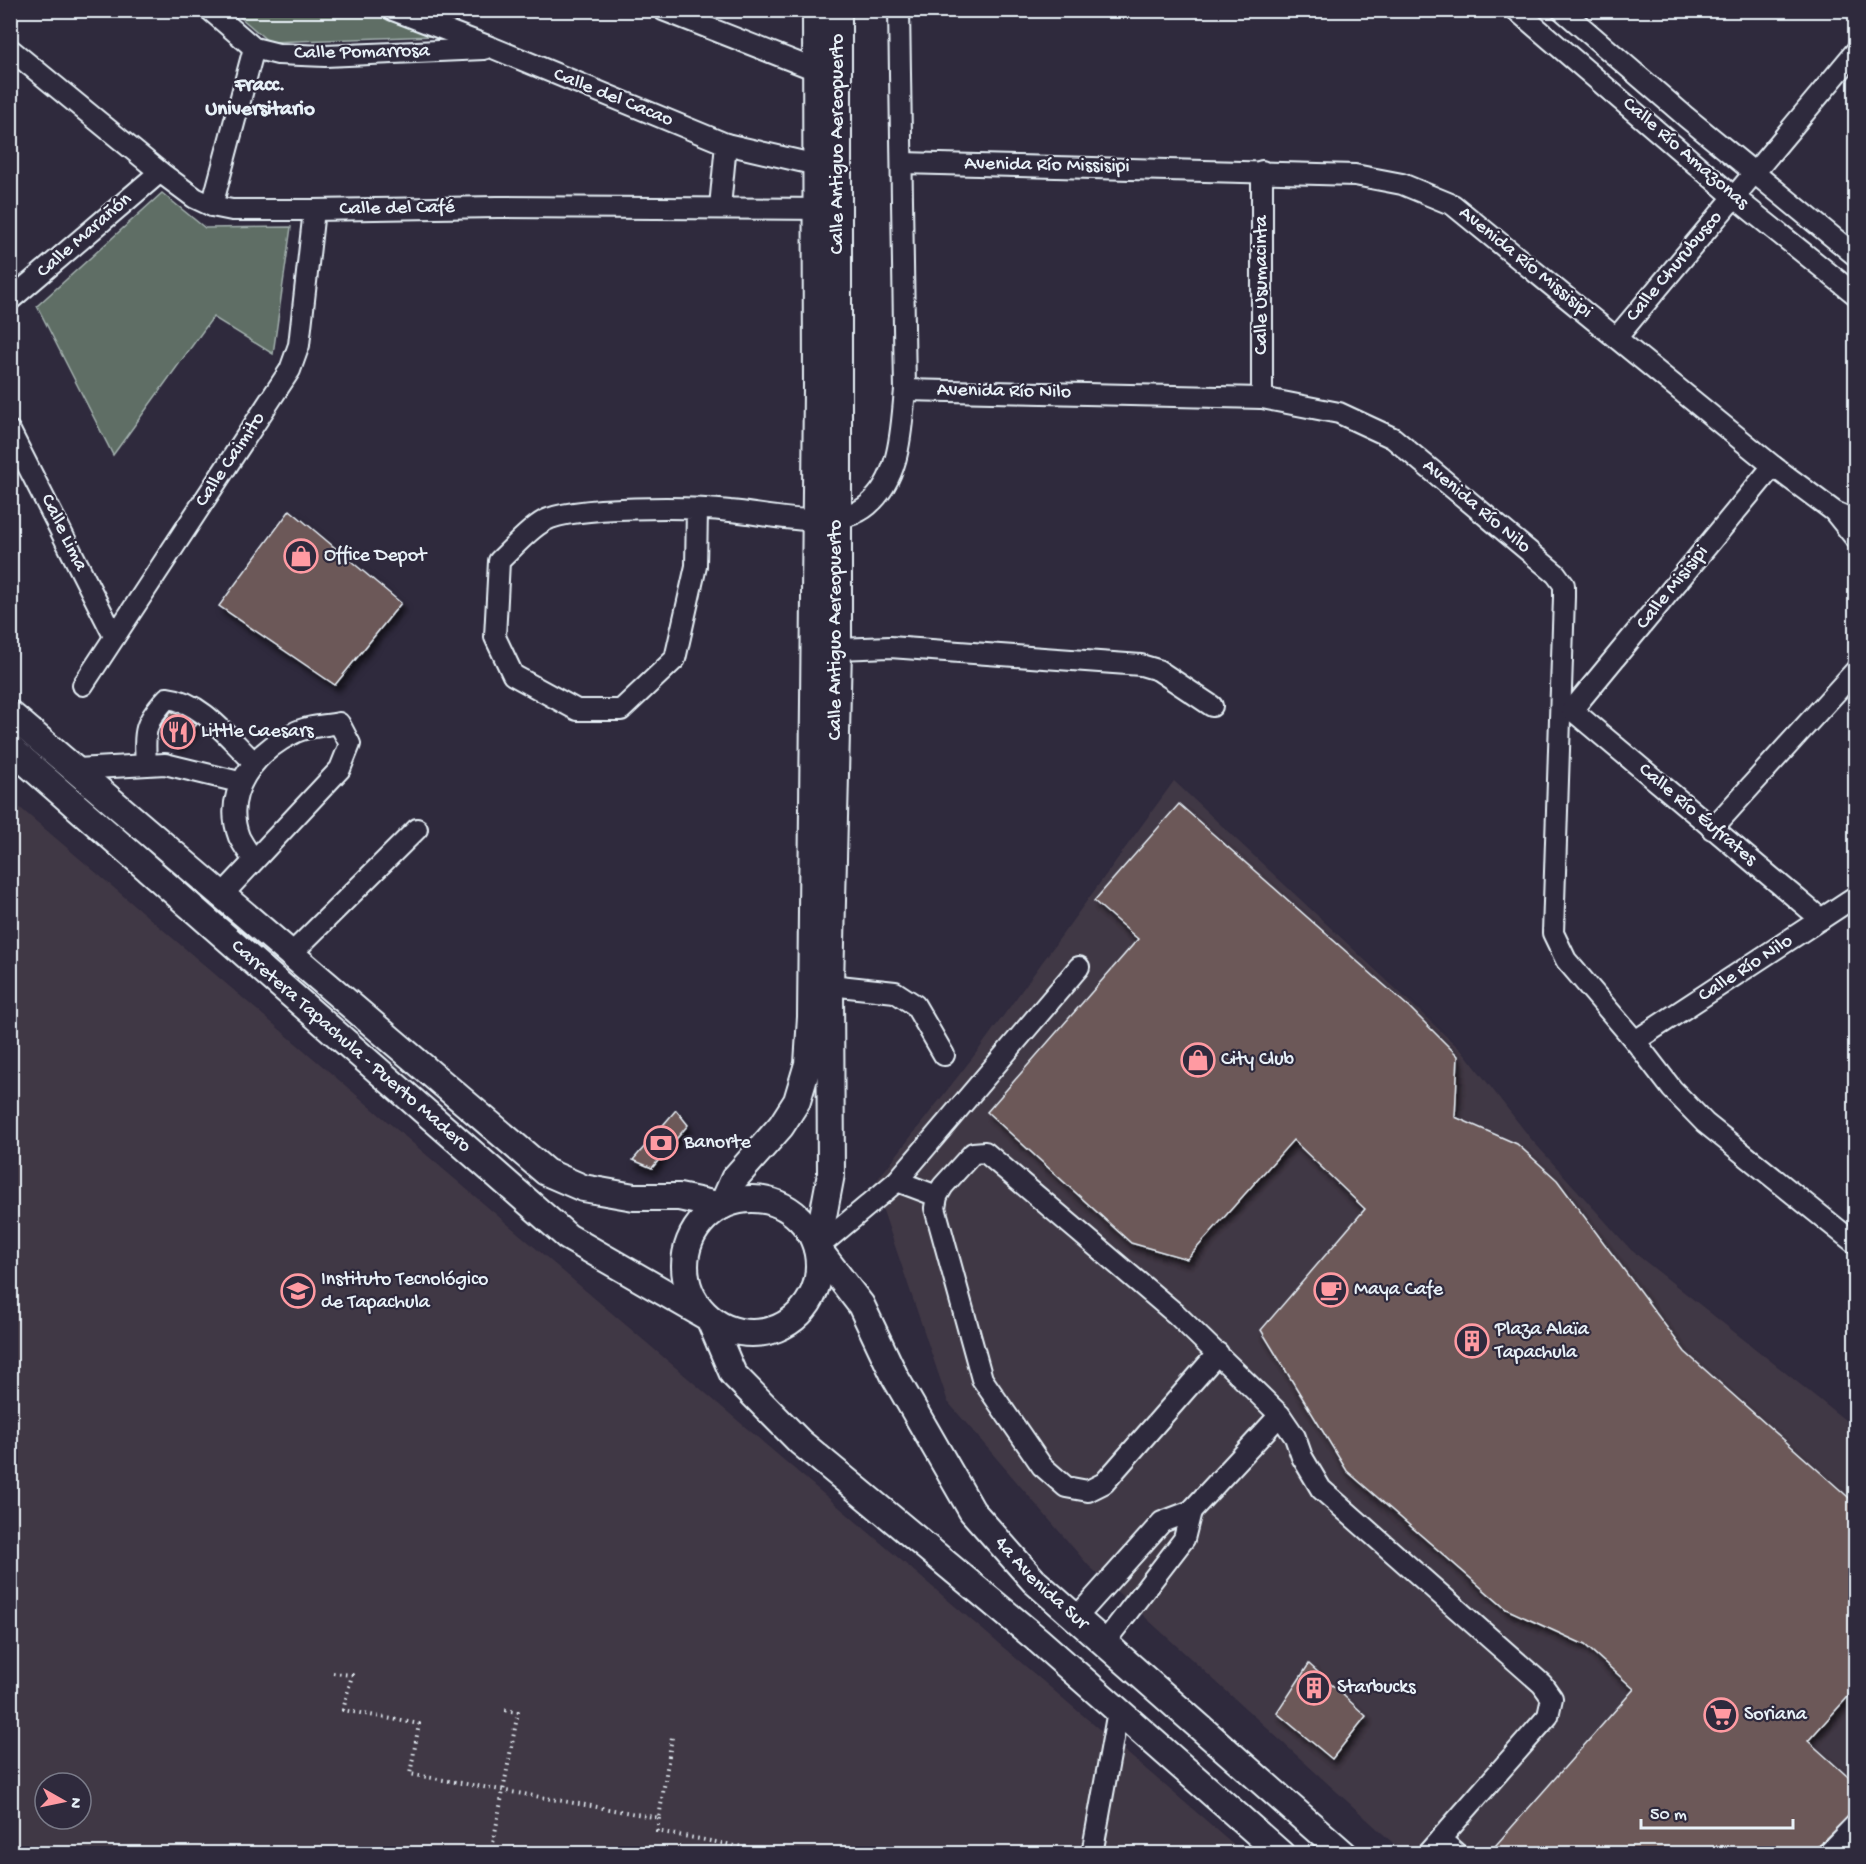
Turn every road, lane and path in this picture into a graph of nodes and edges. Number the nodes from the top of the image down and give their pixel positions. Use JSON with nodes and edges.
{"nodes":[{"id":1,"x":210,"y":10,"type":"edge"},
{"id":2,"x":393,"y":10,"type":"edge"},
{"id":3,"x":663,"y":10,"type":"edge"},
{"id":4,"x":816,"y":10,"type":"edge"},
{"id":5,"x":838,"y":10,"type":"edge"},
{"id":6,"x":899,"y":10,"type":"edge"},
{"id":7,"x":1516,"y":10,"type":"edge"},
{"id":8,"x":1562,"y":10,"type":"edge"},
{"id":9,"x":254,"y":48,"type":"junction"},
{"id":10,"x":493,"y":48,"type":"junction"},
{"id":11,"x":10,"y":49,"type":"edge"},
{"id":12,"x":1856,"y":51,"type":"edge"},
{"id":13,"x":827,"y":70,"type":"junction"},
{"id":14,"x":726,"y":144,"type":"junction"},
{"id":15,"x":902,"y":163,"type":"junction"},
{"id":16,"x":827,"y":165,"type":"junction"},
{"id":17,"x":1262,"y":171,"type":"junction"},
{"id":18,"x":160,"y":172,"type":"junction"},
{"id":19,"x":1755,"y":173,"type":"junction"},
{"id":20,"x":1734,"y":197,"type":"junction"},
{"id":21,"x":212,"y":206,"type":"junction"},
{"id":22,"x":720,"y":207,"type":"junction"},
{"id":23,"x":827,"y":209,"type":"junction"},
{"id":24,"x":314,"y":210,"type":"junction"},
{"id":25,"x":1856,"y":256,"type":"edge"},
{"id":26,"x":1856,"y":295,"type":"edge"},
{"id":27,"x":10,"y":300,"type":"edge"},
{"id":28,"x":1617,"y":337,"type":"junction"},
{"id":29,"x":904,"y":390,"type":"junction"},
{"id":30,"x":1262,"y":398,"type":"junction"},
{"id":31,"x":10,"y":431,"type":"edge"},
{"id":32,"x":1773,"y":466,"type":"junction"},
{"id":33,"x":697,"y":510,"type":"junction"},
{"id":34,"x":1835,"y":512,"type":"junction"},
{"id":35,"x":826,"y":520,"type":"junction"},
{"id":36,"x":1856,"y":521,"type":"edge"},
{"id":37,"x":1855,"y":539,"type":"edge"},
{"id":38,"x":114,"y":636,"type":"junction"},
{"id":39,"x":838,"y":649,"type":"junction"},
{"id":40,"x":1856,"y":670,"type":"edge"},
{"id":41,"x":83,"y":685,"type":"dead end"},
{"id":42,"x":1212,"y":706,"type":"dead end"},
{"id":43,"x":1566,"y":710,"type":"junction"},
{"id":44,"x":10,"y":714,"type":"edge"},
{"id":45,"x":10,"y":748,"type":"edge"},
{"id":46,"x":254,"y":762,"type":"junction"},
{"id":47,"x":146,"y":764,"type":"junction"},
{"id":48,"x":77,"y":769,"type":"junction"},
{"id":49,"x":239,"y":782,"type":"junction"},
{"id":50,"x":1712,"y":829,"type":"junction"},
{"id":51,"x":417,"y":830,"type":"dead end"},
{"id":52,"x":254,"y":861,"type":"junction"},
{"id":53,"x":223,"y":894,"type":"junction"},
{"id":54,"x":1856,"y":896,"type":"edge"},
{"id":55,"x":1821,"y":919,"type":"junction"},
{"id":56,"x":292,"y":953,"type":"junction"},
{"id":57,"x":1079,"y":967,"type":"dead end"},
{"id":58,"x":830,"y":986,"type":"junction"},
{"id":59,"x":1635,"y":1041,"type":"junction"},
{"id":60,"x":944,"y":1055,"type":"dead end"},
{"id":61,"x":897,"y":1181,"type":"junction"},
{"id":62,"x":937,"y":1196,"type":"junction"},
{"id":63,"x":722,"y":1206,"type":"junction"},
{"id":64,"x":1856,"y":1244,"type":"edge"},
{"id":65,"x":817,"y":1248,"type":"junction"},
{"id":66,"x":710,"y":1318,"type":"junction"},
{"id":67,"x":1218,"y":1353,"type":"junction"},
{"id":68,"x":1280,"y":1415,"type":"junction"},
{"id":69,"x":1191,"y":1511,"type":"junction"},
{"id":70,"x":1075,"y":1618,"type":"junction"},
{"id":71,"x":1104,"y":1643,"type":"junction"},
{"id":72,"x":333,"y":1673,"type":"dead end"},
{"id":73,"x":503,"y":1710,"type":"dead end"},
{"id":74,"x":1118,"y":1711,"type":"junction"},
{"id":75,"x":672,"y":1737,"type":"dead end"},
{"id":76,"x":502,"y":1791,"type":"junction"},
{"id":77,"x":659,"y":1818,"type":"junction"},
{"id":78,"x":1856,"y":1824,"type":"edge"},
{"id":79,"x":1433,"y":1846,"type":"edge"},
{"id":80,"x":476,"y":1849,"type":"dead end"},
{"id":81,"x":490,"y":1854,"type":"edge"},
{"id":82,"x":780,"y":1854,"type":"edge"},
{"id":83,"x":1092,"y":1854,"type":"edge"},
{"id":84,"x":1281,"y":1854,"type":"edge"},
{"id":85,"x":1344,"y":1854,"type":"edge"},
{"id":86,"x":1457,"y":1854,"type":"edge"},
{"id":87,"x":1827,"y":1854,"type":"edge"}],
"edges":[{"from":1,"to":9,"type":"street","name":"Calle Pomarrosa"},
{"from":2,"to":10,"type":"street","name":"Calle del Cacao"},
{"from":3,"to":13,"type":"street"},
{"from":4,"to":13,"type":"main road","name":"Calle Antiguo Aereopuerto"},
{"from":5,"to":13,"type":"main road","name":"Calle Antiguo Aereopuerto"},
{"from":6,"to":15,"type":"street"},
{"from":7,"to":20,"type":"street","name":"Calle Río Amazonas"},
{"from":8,"to":19,"type":"street","name":"Calle Río Amazonas"},
{"from":9,"to":10,"type":"street","name":"Calle Pomarrosa"},
{"from":9,"to":21,"type":"street"},
{"from":10,"to":14,"type":"street","name":"Calle del Cacao"},
{"from":11,"to":18,"type":"street","name":"Calle del Café"},
{"from":12,"to":19,"type":"street","name":"Calle Churubusco"},
{"from":13,"to":16,"type":"main road","name":"Calle Antiguo Aereopuerto"},
{"from":14,"to":16,"type":"street","name":"Calle del Cacao"},
{"from":14,"to":22,"type":"street"},
{"from":15,"to":17,"type":"street","name":"Avenida Río Missisipi"},
{"from":15,"to":29,"type":"street"},
{"from":16,"to":23,"type":"main road","name":"Calle Antiguo Aereopuerto"},
{"from":17,"to":28,"type":"street","name":"Avenida Río Missisipi"},
{"from":17,"to":30,"type":"street","name":"Calle Usumacinta"},
{"from":18,"to":21,"type":"street","name":"Calle del Café"},
{"from":18,"to":27,"type":"street","name":"Calle Marañón"},
{"from":19,"to":20,"type":"street","name":"Calle Churubusco"},
{"from":19,"to":25,"type":"street","name":"Calle Río Amazonas"},
{"from":20,"to":26,"type":"street","name":"Calle Río Amazonas"},
{"from":20,"to":28,"type":"street","name":"Calle Churubusco"},
{"from":21,"to":24,"type":"street","name":"Calle del Café"},
{"from":22,"to":23,"type":"street","name":"Calle del Café"},
{"from":22,"to":24,"type":"street","name":"Calle del Café"},
{"from":23,"to":35,"type":"main road","name":"Calle Antiguo Aereopuerto"},
{"from":24,"to":38,"type":"street","name":"Calle Caimito"},
{"from":28,"to":32,"type":"street","name":"Avenida Río Missisipi"},
{"from":29,"to":30,"type":"street","name":"Avenida Río Nilo"},
{"from":29,"to":35,"type":"street"},
{"from":30,"to":43,"type":"street","name":"Avenida Río Nilo"},
{"from":31,"to":38,"type":"street","name":"Calle Lima"},
{"from":32,"to":34,"type":"street","name":"Avenida Río Missisipi"},
{"from":32,"to":43,"type":"street","name":"Calle Misisipi"},
{"from":33,"to":33,"type":"street"},
{"from":33,"to":35,"type":"street"},
{"from":34,"to":36,"type":"street","name":"Avenida Río Missisipi"},
{"from":34,"to":37,"type":"street","name":"Avenida Río Missisipi"},
{"from":35,"to":39,"type":"main road","name":"Calle Antiguo Aereopuerto"},
{"from":35,"to":63,"type":"main road","name":"Calle Antiguo Aereopuerto"},
{"from":38,"to":41,"type":"street","name":"Calle Caimito"},
{"from":39,"to":42,"type":"street"},
{"from":39,"to":58,"type":"main road","name":"Calle Antiguo Aereopuerto"},
{"from":40,"to":50,"type":"street"},
{"from":43,"to":50,"type":"street","name":"Calle Río Éufrates"},
{"from":43,"to":59,"type":"street","name":"Avenida Río Nilo"},
{"from":44,"to":48,"type":"main road","name":"Carretera Tapachula - Puerto Madero"},
{"from":45,"to":66,"type":"main road","name":"Carretera Tapachula - Puerto Madero"},
{"from":46,"to":47,"type":"street"},
{"from":46,"to":49,"type":"street"},
{"from":46,"to":52,"type":"street"},
{"from":47,"to":48,"type":"street"},
{"from":47,"to":49,"type":"street"},
{"from":48,"to":53,"type":"main road","name":"Carretera Tapachula - Puerto Madero"},
{"from":49,"to":52,"type":"street"},
{"from":50,"to":55,"type":"street","name":"Calle Río Éufrates"},
{"from":51,"to":56,"type":"street"},
{"from":52,"to":53,"type":"street"},
{"from":53,"to":56,"type":"main road","name":"Carretera Tapachula - Puerto Madero"},
{"from":54,"to":55,"type":"street","name":"Calle Río Nilo"},
{"from":55,"to":59,"type":"street","name":"Calle Río Nilo"},
{"from":56,"to":63,"type":"main road","name":"Carretera Tapachula - Puerto Madero"},
{"from":57,"to":61,"type":"street"},
{"from":58,"to":60,"type":"street"},
{"from":58,"to":65,"type":"main road","name":"Calle Antiguo Aereopuerto"},
{"from":59,"to":64,"type":"street","name":"Avenida Río Nilo"},
{"from":61,"to":62,"type":"street"},
{"from":61,"to":65,"type":"street"},
{"from":62,"to":67,"type":"street"},
{"from":62,"to":67,"type":"street"},
{"from":63,"to":65,"type":"main road"},
{"from":63,"to":66,"type":"main road"},
{"from":65,"to":66,"type":"main road"},
{"from":65,"to":70,"type":"main road","name":"4a Avenida Sur"},
{"from":66,"to":74,"type":"main road","name":"4a Avenida Sur"},
{"from":67,"to":68,"type":"street"},
{"from":68,"to":69,"type":"street"},
{"from":68,"to":79,"type":"street"},
{"from":69,"to":70,"type":"street"},
{"from":69,"to":71,"type":"street"},
{"from":70,"to":71,"type":"main road","name":"4a Avenida Sur"},
{"from":71,"to":85,"type":"main road","name":"4a Avenida Sur"},
{"from":72,"to":76,"type":"path"},
{"from":73,"to":76,"type":"path"},
{"from":74,"to":83,"type":"street"},
{"from":74,"to":84,"type":"main road","name":"4a Avenida Sur"},
{"from":75,"to":77,"type":"path"},
{"from":76,"to":77,"type":"path"},
{"from":76,"to":81,"type":"path"},
{"from":77,"to":82,"type":"path"},
{"from":78,"to":87,"type":"street"},
{"from":79,"to":86,"type":"street"},
{"from":80,"to":81,"type":"path"}]}
